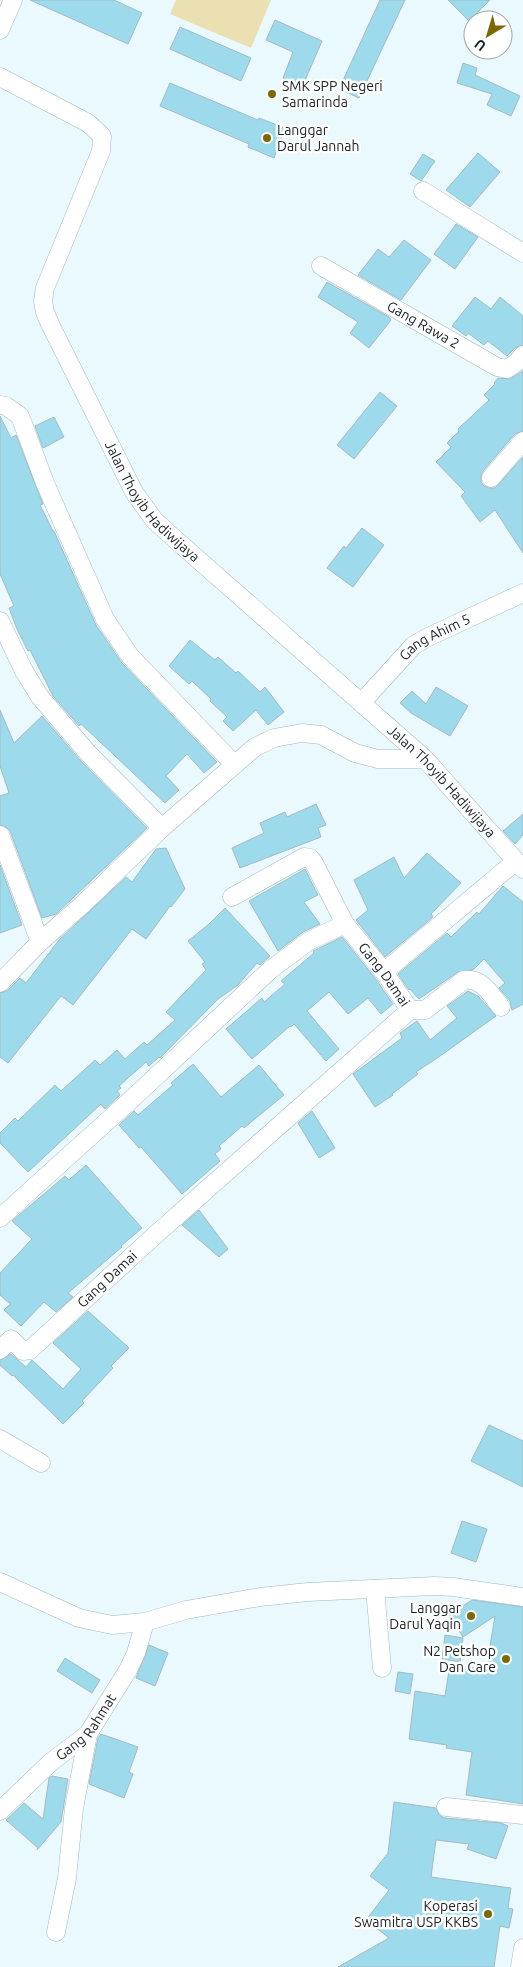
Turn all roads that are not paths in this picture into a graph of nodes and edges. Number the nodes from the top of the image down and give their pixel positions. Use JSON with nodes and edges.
{"nodes":[{"id":1,"x":13,"y":0,"type":"edge"},
{"id":2,"x":0,"y":30,"type":"edge"},
{"id":3,"x":0,"y":77,"type":"edge"},
{"id":4,"x":424,"y":191,"type":"dead end"},
{"id":5,"x":523,"y":253,"type":"edge"},
{"id":6,"x":321,"y":266,"type":"dead end"},
{"id":7,"x":523,"y":355,"type":"edge"},
{"id":8,"x":0,"y":406,"type":"edge"},
{"id":9,"x":523,"y":441,"type":"edge"},
{"id":10,"x":491,"y":478,"type":"dead end"},
{"id":11,"x":523,"y":593,"type":"edge"},
{"id":12,"x":0,"y":621,"type":"edge"},
{"id":13,"x":362,"y":702,"type":"junction"},
{"id":14,"x":425,"y":759,"type":"junction"},
{"id":15,"x":234,"y":764,"type":"junction"},
{"id":16,"x":162,"y":828,"type":"junction"},
{"id":17,"x":0,"y":835,"type":"edge"},
{"id":18,"x":519,"y":865,"type":"edge"},
{"id":19,"x":232,"y":896,"type":"dead end"},
{"id":20,"x":345,"y":924,"type":"junction"},
{"id":21,"x":40,"y":942,"type":"junction"},
{"id":22,"x":384,"y":972,"type":"junction"},
{"id":23,"x":0,"y":983,"type":"edge"},
{"id":24,"x":501,"y":1006,"type":"dead end"},
{"id":25,"x":410,"y":1010,"type":"junction"},
{"id":26,"x":0,"y":1218,"type":"edge"},
{"id":27,"x":4,"y":1338,"type":"edge"},
{"id":28,"x":0,"y":1439,"type":"edge"},
{"id":29,"x":41,"y":1463,"type":"dead end"},
{"id":30,"x":0,"y":1582,"type":"edge"},
{"id":31,"x":375,"y":1589,"type":"junction"},
{"id":32,"x":523,"y":1597,"type":"edge"},
{"id":33,"x":145,"y":1622,"type":"junction"},
{"id":34,"x":382,"y":1668,"type":"dead end"},
{"id":35,"x":88,"y":1734,"type":"junction"},
{"id":36,"x":446,"y":1807,"type":"dead end"},
{"id":37,"x":0,"y":1811,"type":"edge"},
{"id":38,"x":523,"y":1815,"type":"edge"},
{"id":39,"x":56,"y":1932,"type":"dead end"},
{"id":40,"x":523,"y":1948,"type":"edge"},
{"id":41,"x":520,"y":1967,"type":"edge"}],
"edges":[{"from":1,"to":2,"type":"street"},
{"from":3,"to":13,"type":"street","name":"Jalan Thoyib Hadiwijaya"},
{"from":4,"to":5,"type":"street"},
{"from":6,"to":7,"type":"street","name":"Gang Rawa 2"},
{"from":8,"to":15,"type":"street"},
{"from":9,"to":10,"type":"street"},
{"from":11,"to":13,"type":"street","name":"Gang Ahim 5"},
{"from":12,"to":16,"type":"street"},
{"from":13,"to":14,"type":"street","name":"Jalan Thoyib Hadiwijaya"},
{"from":14,"to":15,"type":"street"},
{"from":14,"to":18,"type":"street","name":"Jalan Thoyib Hadiwijaya"},
{"from":15,"to":16,"type":"street"},
{"from":16,"to":21,"type":"street"},
{"from":17,"to":21,"type":"street"},
{"from":18,"to":22,"type":"street"},
{"from":19,"to":20,"type":"street","name":"Gang Damai"},
{"from":20,"to":22,"type":"street","name":"Gang Damai"},
{"from":20,"to":26,"type":"street"},
{"from":21,"to":23,"type":"street"},
{"from":22,"to":25,"type":"street","name":"Gang Damai"},
{"from":24,"to":25,"type":"street"},
{"from":25,"to":27,"type":"street","name":"Gang Damai"},
{"from":28,"to":29,"type":"street"},
{"from":30,"to":33,"type":"street"},
{"from":31,"to":32,"type":"street"},
{"from":31,"to":33,"type":"street"},
{"from":31,"to":34,"type":"street"},
{"from":33,"to":35,"type":"street","name":"Gang Rahmat"},
{"from":35,"to":37,"type":"street","name":"Gang Rahmat"},
{"from":35,"to":39,"type":"street"},
{"from":36,"to":38,"type":"street"},
{"from":40,"to":41,"type":"street"}]}
